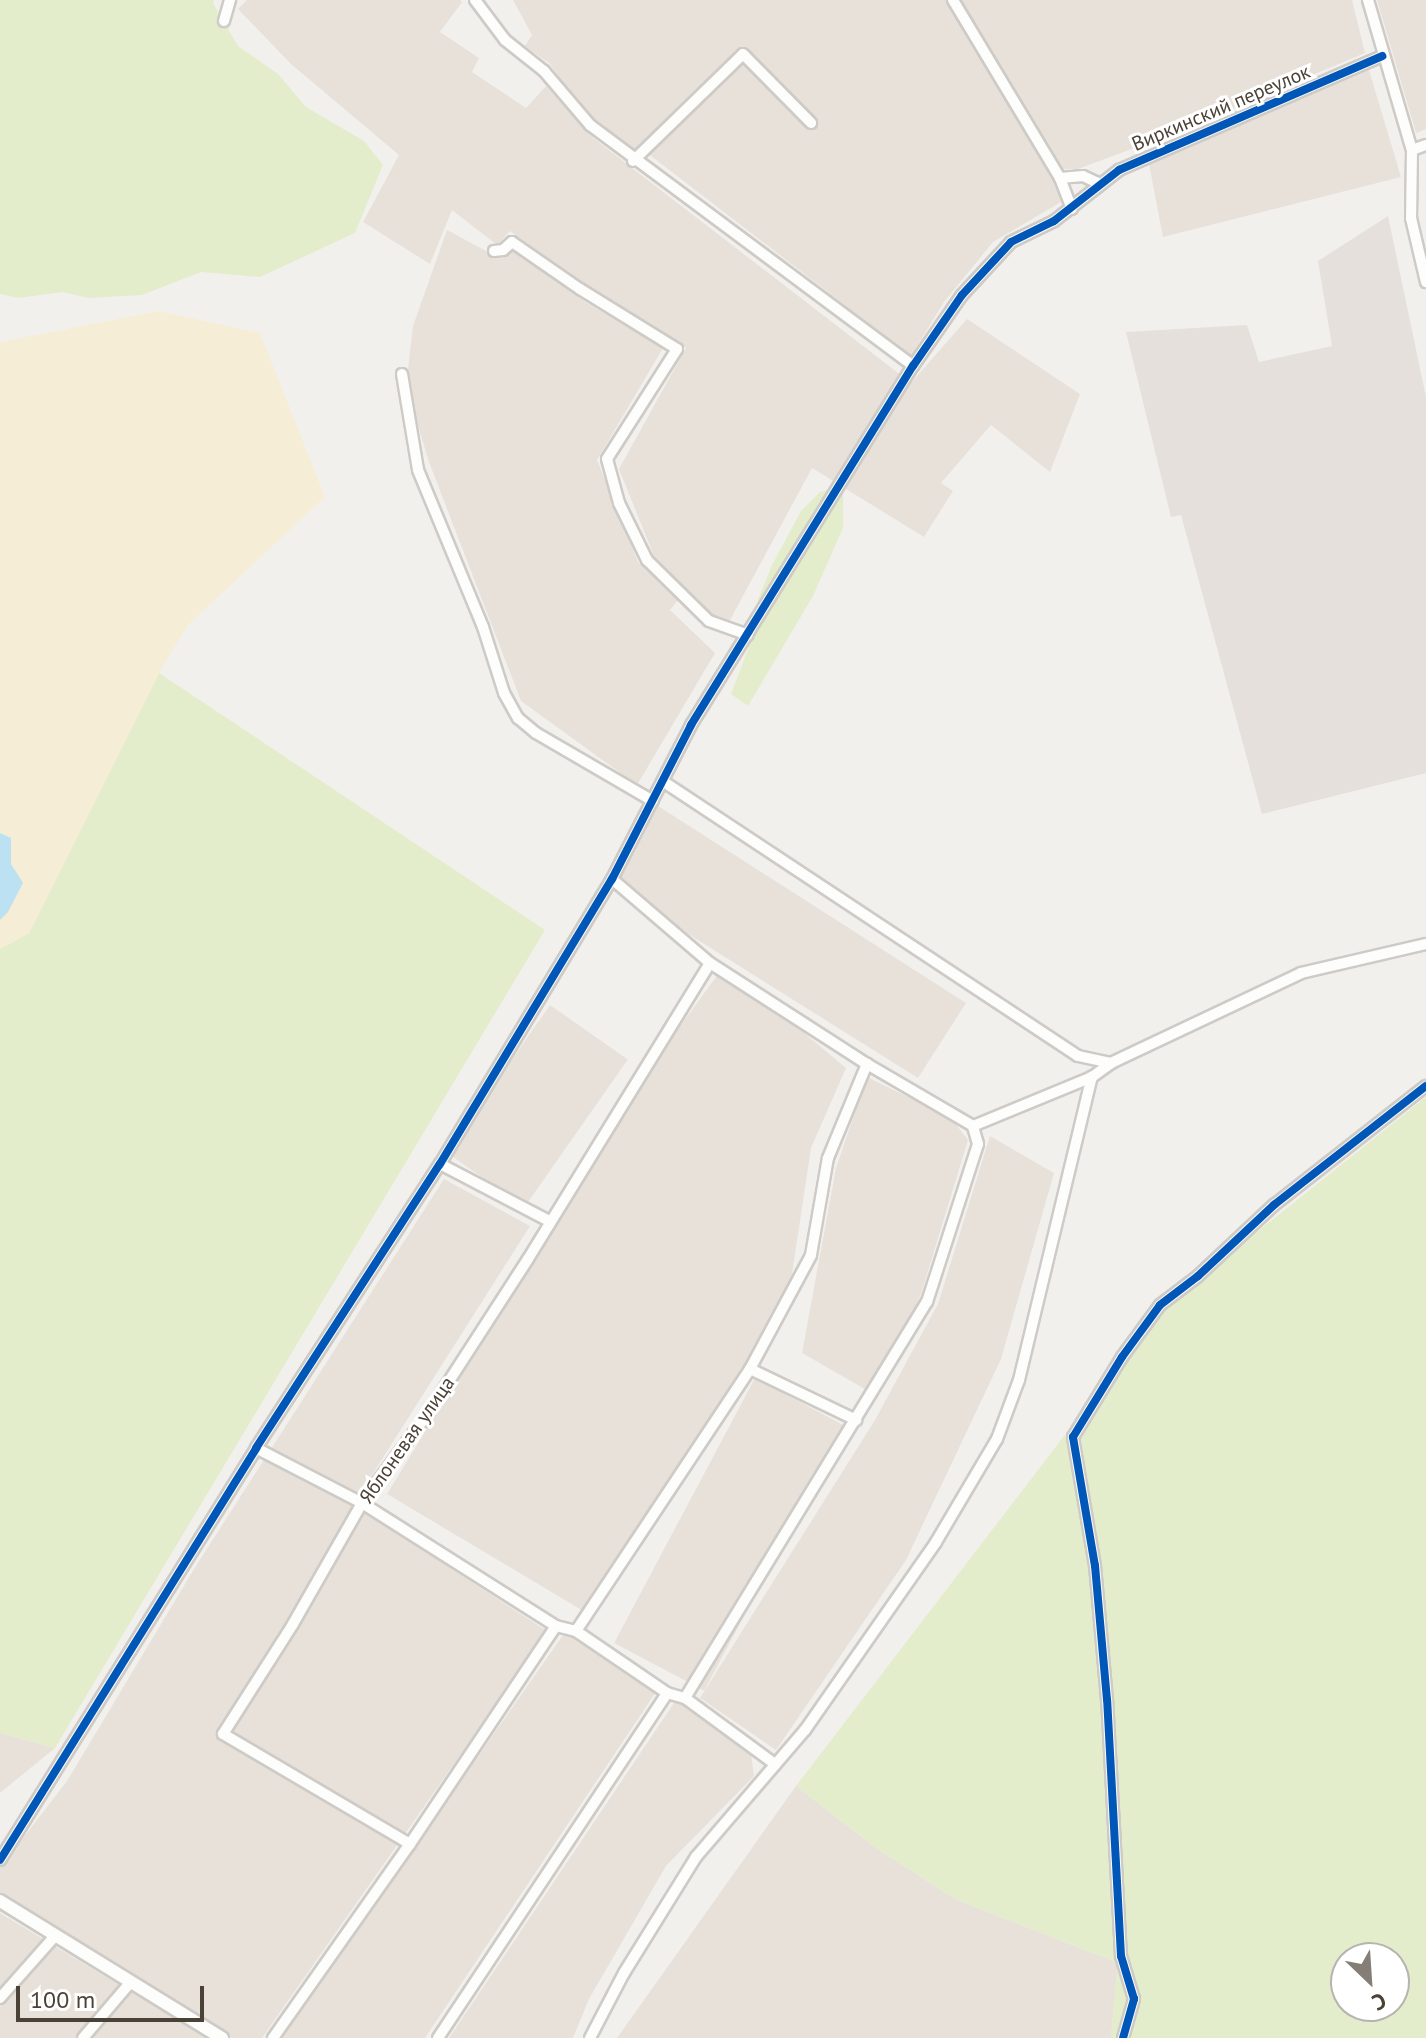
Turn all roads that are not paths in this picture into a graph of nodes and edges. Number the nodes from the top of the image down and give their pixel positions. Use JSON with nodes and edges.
{"nodes":[{"id":1,"x":230,"y":0,"type":"edge"},
{"id":2,"x":475,"y":0,"type":"edge"},
{"id":3,"x":953,"y":0,"type":"edge"},
{"id":4,"x":1368,"y":0,"type":"edge"},
{"id":5,"x":224,"y":21,"type":"dead end"},
{"id":6,"x":1382,"y":56,"type":"junction"},
{"id":7,"x":811,"y":123,"type":"dead end"},
{"id":8,"x":1426,"y":145,"type":"edge"},
{"id":9,"x":1412,"y":150,"type":"junction"},
{"id":10,"x":633,"y":161,"type":"junction"},
{"id":11,"x":1060,"y":178,"type":"junction"},
{"id":12,"x":1100,"y":184,"type":"junction"},
{"id":13,"x":1072,"y":209,"type":"junction"},
{"id":14,"x":494,"y":251,"type":"dead end"},
{"id":15,"x":1426,"y":282,"type":"edge"},
{"id":16,"x":913,"y":366,"type":"junction"},
{"id":17,"x":402,"y":374,"type":"dead end"},
{"id":18,"x":748,"y":635,"type":"junction"},
{"id":19,"x":664,"y":782,"type":"junction"},
{"id":20,"x":653,"y":801,"type":"junction"},
{"id":21,"x":612,"y":879,"type":"junction"},
{"id":22,"x":1426,"y":944,"type":"edge"},
{"id":23,"x":710,"y":963,"type":"junction"},
{"id":24,"x":1111,"y":1063,"type":"junction"},
{"id":25,"x":867,"y":1064,"type":"junction"},
{"id":26,"x":1092,"y":1077,"type":"junction"},
{"id":27,"x":1426,"y":1086,"type":"edge"},
{"id":28,"x":973,"y":1126,"type":"junction"},
{"id":29,"x":440,"y":1164,"type":"junction"},
{"id":30,"x":549,"y":1221,"type":"junction"},
{"id":31,"x":750,"y":1369,"type":"junction"},
{"id":32,"x":856,"y":1420,"type":"junction"},
{"id":33,"x":256,"y":1448,"type":"junction"},
{"id":34,"x":362,"y":1503,"type":"junction"},
{"id":35,"x":556,"y":1626,"type":"junction"},
{"id":36,"x":576,"y":1631,"type":"junction"},
{"id":37,"x":667,"y":1693,"type":"junction"},
{"id":38,"x":685,"y":1698,"type":"junction"},
{"id":39,"x":775,"y":1764,"type":"junction"},
{"id":40,"x":410,"y":1844,"type":"junction"},
{"id":41,"x":0,"y":1860,"type":"edge"},
{"id":42,"x":0,"y":1901,"type":"edge"},
{"id":43,"x":55,"y":1936,"type":"junction"},
{"id":44,"x":130,"y":1983,"type":"junction"},
{"id":45,"x":0,"y":1998,"type":"edge"},
{"id":46,"x":83,"y":2038,"type":"edge"},
{"id":47,"x":222,"y":2038,"type":"edge"},
{"id":48,"x":273,"y":2038,"type":"edge"},
{"id":49,"x":438,"y":2038,"type":"edge"},
{"id":50,"x":590,"y":2038,"type":"edge"},
{"id":51,"x":1123,"y":2038,"type":"edge"}],
"edges":[{"from":1,"to":5,"type":"street"},
{"from":2,"to":10,"type":"street"},
{"from":3,"to":11,"type":"street"},
{"from":4,"to":6,"type":"street"},
{"from":6,"to":9,"type":"street"},
{"from":6,"to":12,"type":"street","name":"Виркинский переулок"},
{"from":7,"to":10,"type":"street"},
{"from":8,"to":9,"type":"street"},
{"from":9,"to":15,"type":"street"},
{"from":10,"to":16,"type":"street"},
{"from":11,"to":12,"type":"street"},
{"from":11,"to":13,"type":"street"},
{"from":12,"to":13,"type":"street","name":"Виркинский переулок"},
{"from":13,"to":16,"type":"street","name":"Виркинский переулок"},
{"from":14,"to":18,"type":"street"},
{"from":16,"to":18,"type":"street","name":"Виркинский переулок"},
{"from":17,"to":20,"type":"street"},
{"from":18,"to":19,"type":"street","name":"Виркинский переулок"},
{"from":19,"to":20,"type":"street","name":"Виркинский переулок"},
{"from":19,"to":24,"type":"street"},
{"from":20,"to":21,"type":"street","name":"Виркинский переулок"},
{"from":21,"to":23,"type":"street"},
{"from":21,"to":29,"type":"street","name":"Виркинский переулок"},
{"from":22,"to":24,"type":"street"},
{"from":23,"to":25,"type":"street"},
{"from":23,"to":30,"type":"street","name":"Яблоневая улица"},
{"from":24,"to":26,"type":"street"},
{"from":25,"to":28,"type":"street"},
{"from":25,"to":31,"type":"street"},
{"from":26,"to":28,"type":"street"},
{"from":26,"to":39,"type":"street"},
{"from":27,"to":51,"type":"street"},
{"from":28,"to":32,"type":"street"},
{"from":29,"to":30,"type":"street"},
{"from":29,"to":33,"type":"street","name":"Виркинский переулок"},
{"from":30,"to":34,"type":"street","name":"Яблоневая улица"},
{"from":31,"to":32,"type":"street"},
{"from":31,"to":36,"type":"street"},
{"from":32,"to":38,"type":"street"},
{"from":33,"to":34,"type":"street"},
{"from":33,"to":41,"type":"street","name":"Виркинский переулок"},
{"from":34,"to":35,"type":"street"},
{"from":34,"to":40,"type":"street","name":"Яблоневая улица"},
{"from":35,"to":36,"type":"street"},
{"from":35,"to":40,"type":"street"},
{"from":36,"to":37,"type":"street"},
{"from":37,"to":38,"type":"street"},
{"from":37,"to":49,"type":"street"},
{"from":38,"to":39,"type":"street"},
{"from":39,"to":50,"type":"street"},
{"from":40,"to":48,"type":"street"},
{"from":42,"to":43,"type":"street"},
{"from":43,"to":44,"type":"street"},
{"from":43,"to":45,"type":"street"},
{"from":44,"to":46,"type":"street"},
{"from":44,"to":47,"type":"street"}]}
